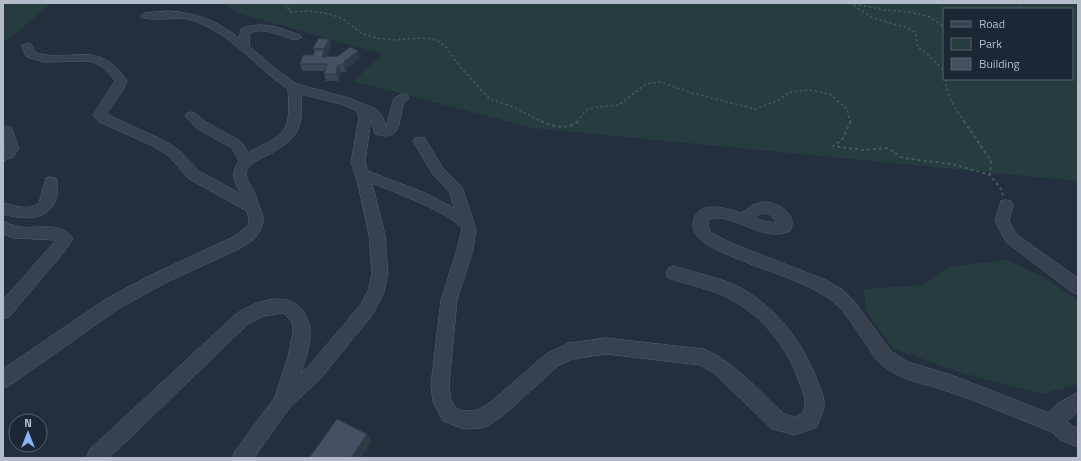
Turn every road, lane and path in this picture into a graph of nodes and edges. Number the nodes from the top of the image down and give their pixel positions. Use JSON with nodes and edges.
{"nodes":[{"id":1,"x":285,"y":3,"type":"edge"},
{"id":2,"x":850,"y":3,"type":"edge"},
{"id":3,"x":145,"y":16,"type":"dead end"},
{"id":4,"x":943,"y":26,"type":"edge"},
{"id":5,"x":296,"y":37,"type":"dead end"},
{"id":6,"x":27,"y":46,"type":"dead end"},
{"id":7,"x":243,"y":46,"type":"junction"},
{"id":8,"x":943,"y":70,"type":"edge"},
{"id":9,"x":946,"y":80,"type":"edge"},
{"id":10,"x":294,"y":88,"type":"junction"},
{"id":11,"x":403,"y":98,"type":"dead end"},
{"id":12,"x":363,"y":109,"type":"junction"},
{"id":13,"x":191,"y":116,"type":"dead end"},
{"id":14,"x":6,"y":130,"type":"dead end"},
{"id":15,"x":420,"y":141,"type":"dead end"},
{"id":16,"x":3,"y":156,"type":"edge"},
{"id":17,"x":246,"y":162,"type":"junction"},
{"id":18,"x":362,"y":174,"type":"junction"},
{"id":19,"x":990,"y":175,"type":"junction"},
{"id":20,"x":51,"y":182,"type":"dead end"},
{"id":21,"x":1006,"y":205,"type":"joint"},
{"id":22,"x":252,"y":207,"type":"junction"},
{"id":23,"x":3,"y":208,"type":"edge"},
{"id":24,"x":744,"y":219,"type":"dead end"},
{"id":25,"x":466,"y":222,"type":"junction"},
{"id":26,"x":3,"y":227,"type":"edge"},
{"id":27,"x":674,"y":273,"type":"dead end"},
{"id":28,"x":1078,"y":287,"type":"edge"},
{"id":29,"x":3,"y":312,"type":"edge"},
{"id":30,"x":3,"y":380,"type":"edge"},
{"id":31,"x":283,"y":401,"type":"junction"},
{"id":32,"x":1078,"y":401,"type":"edge"},
{"id":33,"x":1057,"y":425,"type":"junction"},
{"id":34,"x":1078,"y":436,"type":"edge"},
{"id":35,"x":97,"y":456,"type":"dead end"},
{"id":36,"x":242,"y":458,"type":"edge"}],
"edges":[{"from":1,"to":19,"type":"path"},
{"from":2,"to":4,"type":"path"},
{"from":2,"to":8,"type":"path"},
{"from":3,"to":7,"type":"street"},
{"from":5,"to":7,"type":"street"},
{"from":6,"to":22,"type":"street"},
{"from":7,"to":10,"type":"street"},
{"from":9,"to":19,"type":"path"},
{"from":10,"to":12,"type":"street"},
{"from":10,"to":17,"type":"street"},
{"from":11,"to":12,"type":"street"},
{"from":12,"to":18,"type":"street"},
{"from":13,"to":17,"type":"street"},
{"from":14,"to":16,"type":"street"},
{"from":15,"to":25,"type":"street"},
{"from":17,"to":22,"type":"street"},
{"from":18,"to":25,"type":"street"},
{"from":18,"to":31,"type":"street"},
{"from":19,"to":21,"type":"path"},
{"from":20,"to":23,"type":"street"},
{"from":21,"to":28,"type":"street"},
{"from":22,"to":30,"type":"street"},
{"from":24,"to":33,"type":"street"},
{"from":25,"to":27,"type":"street"},
{"from":26,"to":29,"type":"street"},
{"from":31,"to":35,"type":"street"},
{"from":31,"to":36,"type":"street"},
{"from":32,"to":33,"type":"street"},
{"from":33,"to":34,"type":"street"}]}
